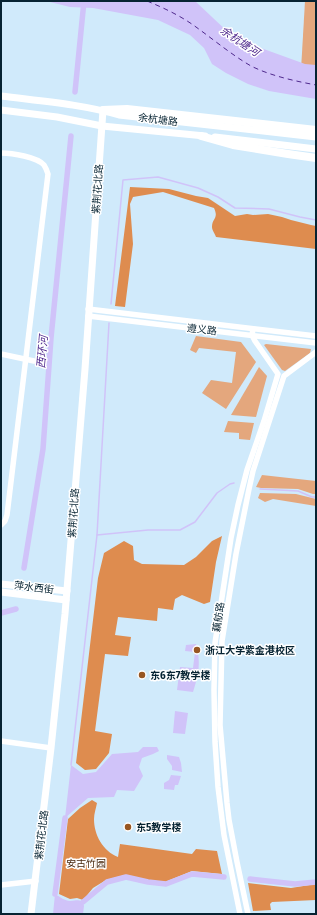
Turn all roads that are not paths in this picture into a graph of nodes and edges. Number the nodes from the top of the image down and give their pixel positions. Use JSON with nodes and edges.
{"nodes":[{"id":1,"x":1,"y":96,"type":"edge"},
{"id":2,"x":1,"y":110,"type":"edge"},
{"id":3,"x":103,"y":110,"type":"junction"},
{"id":4,"x":102,"y":126,"type":"junction"},
{"id":5,"x":316,"y":130,"type":"edge"},
{"id":6,"x":201,"y":136,"type":"junction"},
{"id":7,"x":316,"y":137,"type":"edge"},
{"id":8,"x":316,"y":149,"type":"edge"},
{"id":9,"x":1,"y":153,"type":"edge"},
{"id":10,"x":316,"y":158,"type":"edge"},
{"id":11,"x":88,"y":312,"type":"junction"},
{"id":12,"x":253,"y":329,"type":"junction"},
{"id":13,"x":252,"y":335,"type":"junction"},
{"id":14,"x":316,"y":336,"type":"edge"},
{"id":15,"x":316,"y":343,"type":"edge"},
{"id":16,"x":316,"y":352,"type":"edge"},
{"id":17,"x":1,"y":354,"type":"edge"},
{"id":18,"x":25,"y":359,"type":"junction"},
{"id":19,"x":34,"y":361,"type":"dead end"},
{"id":20,"x":281,"y":375,"type":"junction"},
{"id":21,"x":1,"y":525,"type":"edge"},
{"id":22,"x":3,"y":584,"type":"edge"},
{"id":23,"x":67,"y":591,"type":"junction"},
{"id":24,"x":3,"y":592,"type":"edge"},
{"id":25,"x":66,"y":600,"type":"junction"},
{"id":26,"x":1,"y":741,"type":"edge"},
{"id":27,"x":51,"y":748,"type":"junction"},
{"id":28,"x":36,"y":881,"type":"junction"},
{"id":29,"x":1,"y":885,"type":"edge"},
{"id":30,"x":31,"y":914,"type":"edge"},
{"id":31,"x":240,"y":914,"type":"edge"},
{"id":32,"x":248,"y":914,"type":"edge"}],
"edges":[{"from":1,"to":3,"type":"main road","name":"余杭塘路"},
{"from":2,"to":4,"type":"main road","name":"余杭塘路"},
{"from":3,"to":4,"type":"main road","name":"紫荆花北路"},
{"from":3,"to":5,"type":"highway"},
{"from":3,"to":7,"type":"main road","name":"余杭塘路"},
{"from":4,"to":6,"type":"main road","name":"余杭塘路"},
{"from":4,"to":11,"type":"main road","name":"紫荆花北路"},
{"from":6,"to":8,"type":"main road","name":"余杭塘路"},
{"from":6,"to":10,"type":"highway"},
{"from":9,"to":18,"type":"street"},
{"from":11,"to":12,"type":"street","name":"遵义路"},
{"from":11,"to":13,"type":"street","name":"遵义路"},
{"from":11,"to":23,"type":"main road","name":"紫荆花北路"},
{"from":12,"to":13,"type":"street"},
{"from":12,"to":14,"type":"street","name":"遵义路"},
{"from":13,"to":15,"type":"street","name":"遵义路"},
{"from":13,"to":20,"type":"street"},
{"from":16,"to":20,"type":"street"},
{"from":17,"to":18,"type":"street"},
{"from":18,"to":19,"type":"street"},
{"from":18,"to":21,"type":"street"},
{"from":20,"to":31,"type":"street","name":"藕舫路"},
{"from":20,"to":32,"type":"street","name":"藕舫路"},
{"from":22,"to":23,"type":"main road","name":"萍水西街"},
{"from":23,"to":25,"type":"main road","name":"紫荆花北路"},
{"from":24,"to":25,"type":"main road","name":"萍水西街"},
{"from":25,"to":27,"type":"main road","name":"紫荆花北路"},
{"from":26,"to":27,"type":"street"},
{"from":27,"to":28,"type":"main road","name":"紫荆花北路"},
{"from":28,"to":29,"type":"street"},
{"from":28,"to":30,"type":"main road","name":"紫荆花北路"}]}
